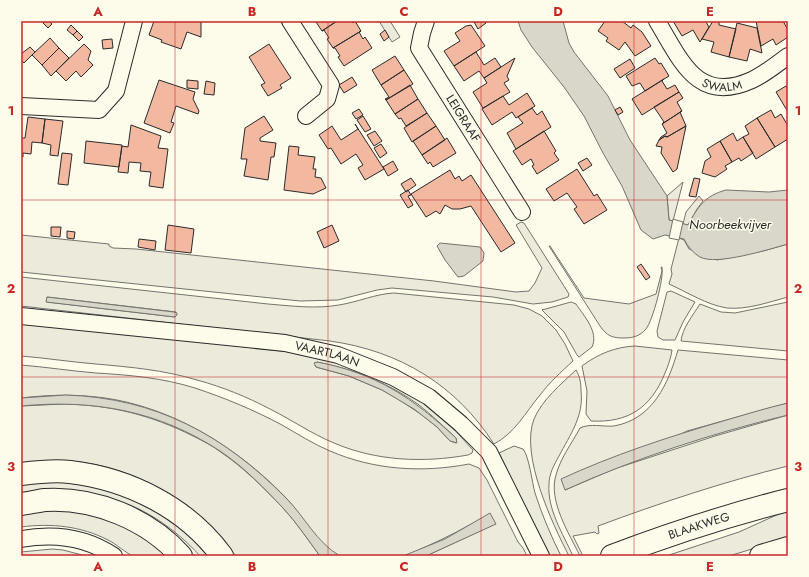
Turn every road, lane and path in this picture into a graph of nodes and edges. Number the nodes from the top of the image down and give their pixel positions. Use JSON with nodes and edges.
{"nodes":[{"id":1,"x":134,"y":21,"type":"edge"},
{"id":2,"x":290,"y":21,"type":"edge"},
{"id":3,"x":426,"y":21,"type":"edge"},
{"id":4,"x":657,"y":21,"type":"edge"},
{"id":5,"x":788,"y":56,"type":"edge"},
{"id":6,"x":21,"y":106,"type":"edge"},
{"id":7,"x":306,"y":116,"type":"dead end"},
{"id":8,"x":522,"y":212,"type":"dead end"},
{"id":9,"x":21,"y":316,"type":"edge"},
{"id":10,"x":21,"y":474,"type":"edge"},
{"id":11,"x":788,"y":500,"type":"edge"},
{"id":12,"x":21,"y":504,"type":"edge"},
{"id":13,"x":21,"y":538,"type":"edge"},
{"id":14,"x":788,"y":548,"type":"edge"},
{"id":15,"x":114,"y":556,"type":"edge"},
{"id":16,"x":181,"y":556,"type":"edge"},
{"id":17,"x":222,"y":556,"type":"edge"},
{"id":18,"x":541,"y":556,"type":"edge"},
{"id":19,"x":612,"y":556,"type":"edge"},
{"id":20,"x":761,"y":556,"type":"edge"}],
"edges":[{"from":1,"to":6,"type":"street"},
{"from":2,"to":7,"type":"street"},
{"from":3,"to":8,"type":"street","name":"LEIGRAAF"},
{"from":4,"to":5,"type":"street","name":"SWALM"},
{"from":9,"to":18,"type":"street","name":"VAARTLAAN"},
{"from":10,"to":17,"type":"main road"},
{"from":11,"to":19,"type":"main road","name":"BLAAKWEG"},
{"from":12,"to":16,"type":"main road"},
{"from":13,"to":15,"type":"street"},
{"from":14,"to":20,"type":"main road"}]}
